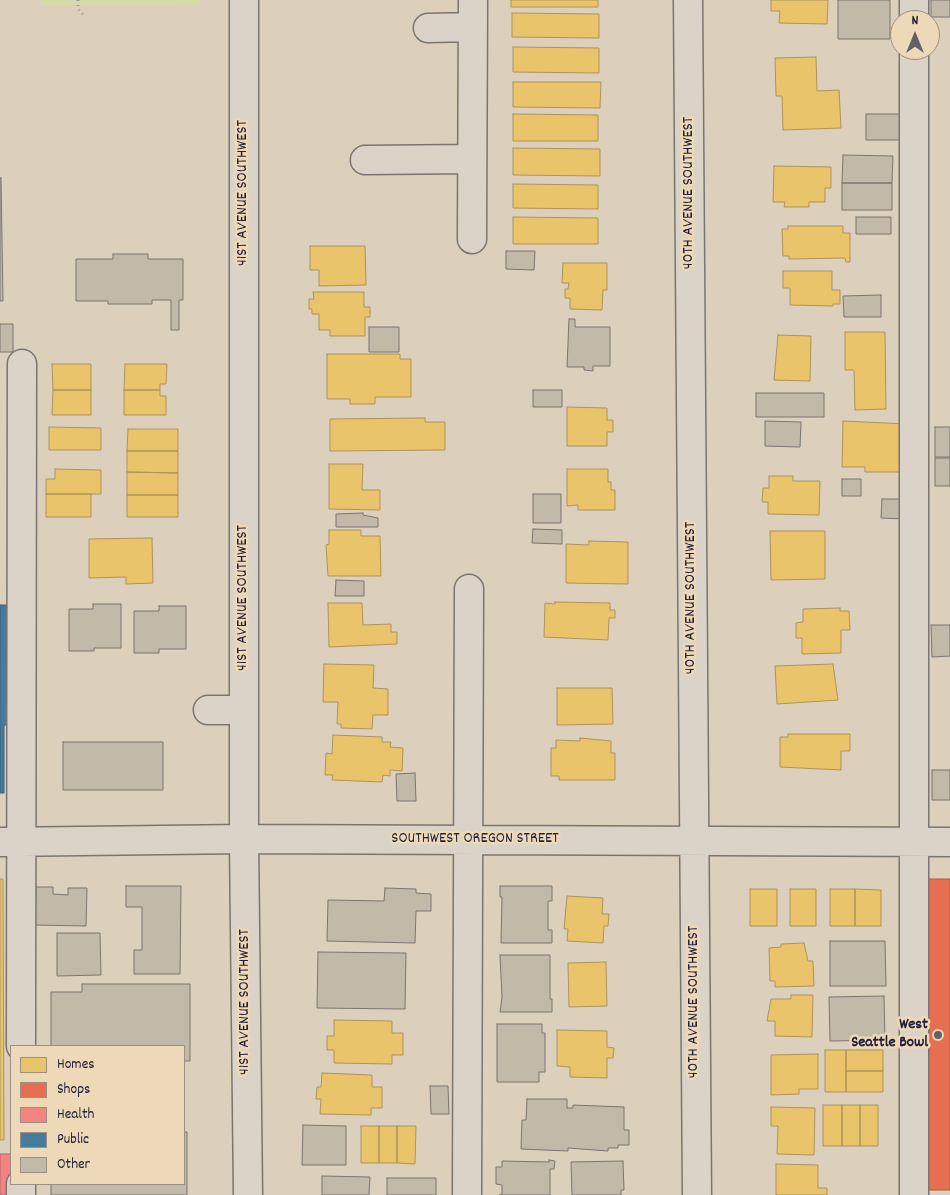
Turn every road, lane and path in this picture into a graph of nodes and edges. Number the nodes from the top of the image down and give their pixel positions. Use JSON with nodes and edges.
{"nodes":[{"id":1,"x":78,"y":0,"type":"edge"},
{"id":2,"x":244,"y":0,"type":"edge"},
{"id":3,"x":473,"y":0,"type":"edge"},
{"id":4,"x":688,"y":0,"type":"edge"},
{"id":5,"x":84,"y":16,"type":"dead end"},
{"id":6,"x":473,"y":27,"type":"junction"},
{"id":7,"x":428,"y":28,"type":"dead end"},
{"id":8,"x":914,"y":60,"type":"edge"},
{"id":9,"x":472,"y":159,"type":"junction"},
{"id":10,"x":365,"y":160,"type":"dead end"},
{"id":11,"x":472,"y":239,"type":"dead end"},
{"id":12,"x":22,"y":364,"type":"dead end"},
{"id":13,"x":469,"y":589,"type":"dead end"},
{"id":14,"x":208,"y":710,"type":"dead end"},
{"id":15,"x":244,"y":710,"type":"junction"},
{"id":16,"x":244,"y":839,"type":"junction"},
{"id":17,"x":468,"y":840,"type":"junction"},
{"id":18,"x":694,"y":841,"type":"junction"},
{"id":19,"x":914,"y":841,"type":"junction"},
{"id":20,"x":11,"y":842,"type":"edge"},
{"id":21,"x":950,"y":842,"type":"edge"},
{"id":22,"x":21,"y":1045,"type":"edge"},
{"id":23,"x":248,"y":1195,"type":"edge"},
{"id":24,"x":467,"y":1195,"type":"edge"},
{"id":25,"x":697,"y":1195,"type":"edge"},
{"id":26,"x":914,"y":1195,"type":"edge"}],
"edges":[{"from":1,"to":5,"type":"path"},
{"from":2,"to":15,"type":"street","name":"41ST AVENUE SOUTHWEST"},
{"from":3,"to":6,"type":"street"},
{"from":4,"to":18,"type":"street","name":"40TH AVENUE SOUTHWEST"},
{"from":6,"to":7,"type":"street"},
{"from":6,"to":9,"type":"street"},
{"from":8,"to":19,"type":"street"},
{"from":9,"to":10,"type":"street"},
{"from":9,"to":11,"type":"street"},
{"from":12,"to":20,"type":"street"},
{"from":13,"to":17,"type":"street"},
{"from":14,"to":15,"type":"street"},
{"from":15,"to":16,"type":"street","name":"41ST AVENUE SOUTHWEST"},
{"from":16,"to":17,"type":"street","name":"SOUTHWEST OREGON STREET"},
{"from":16,"to":20,"type":"street","name":"SOUTHWEST OREGON STREET"},
{"from":16,"to":23,"type":"street","name":"41ST AVENUE SOUTHWEST"},
{"from":17,"to":18,"type":"street","name":"SOUTHWEST OREGON STREET"},
{"from":17,"to":24,"type":"street"},
{"from":18,"to":19,"type":"street","name":"SOUTHWEST OREGON STREET"},
{"from":18,"to":25,"type":"street","name":"40TH AVENUE SOUTHWEST"},
{"from":19,"to":21,"type":"street","name":"SOUTHWEST OREGON STREET"},
{"from":19,"to":26,"type":"street"},
{"from":20,"to":22,"type":"street"}]}
